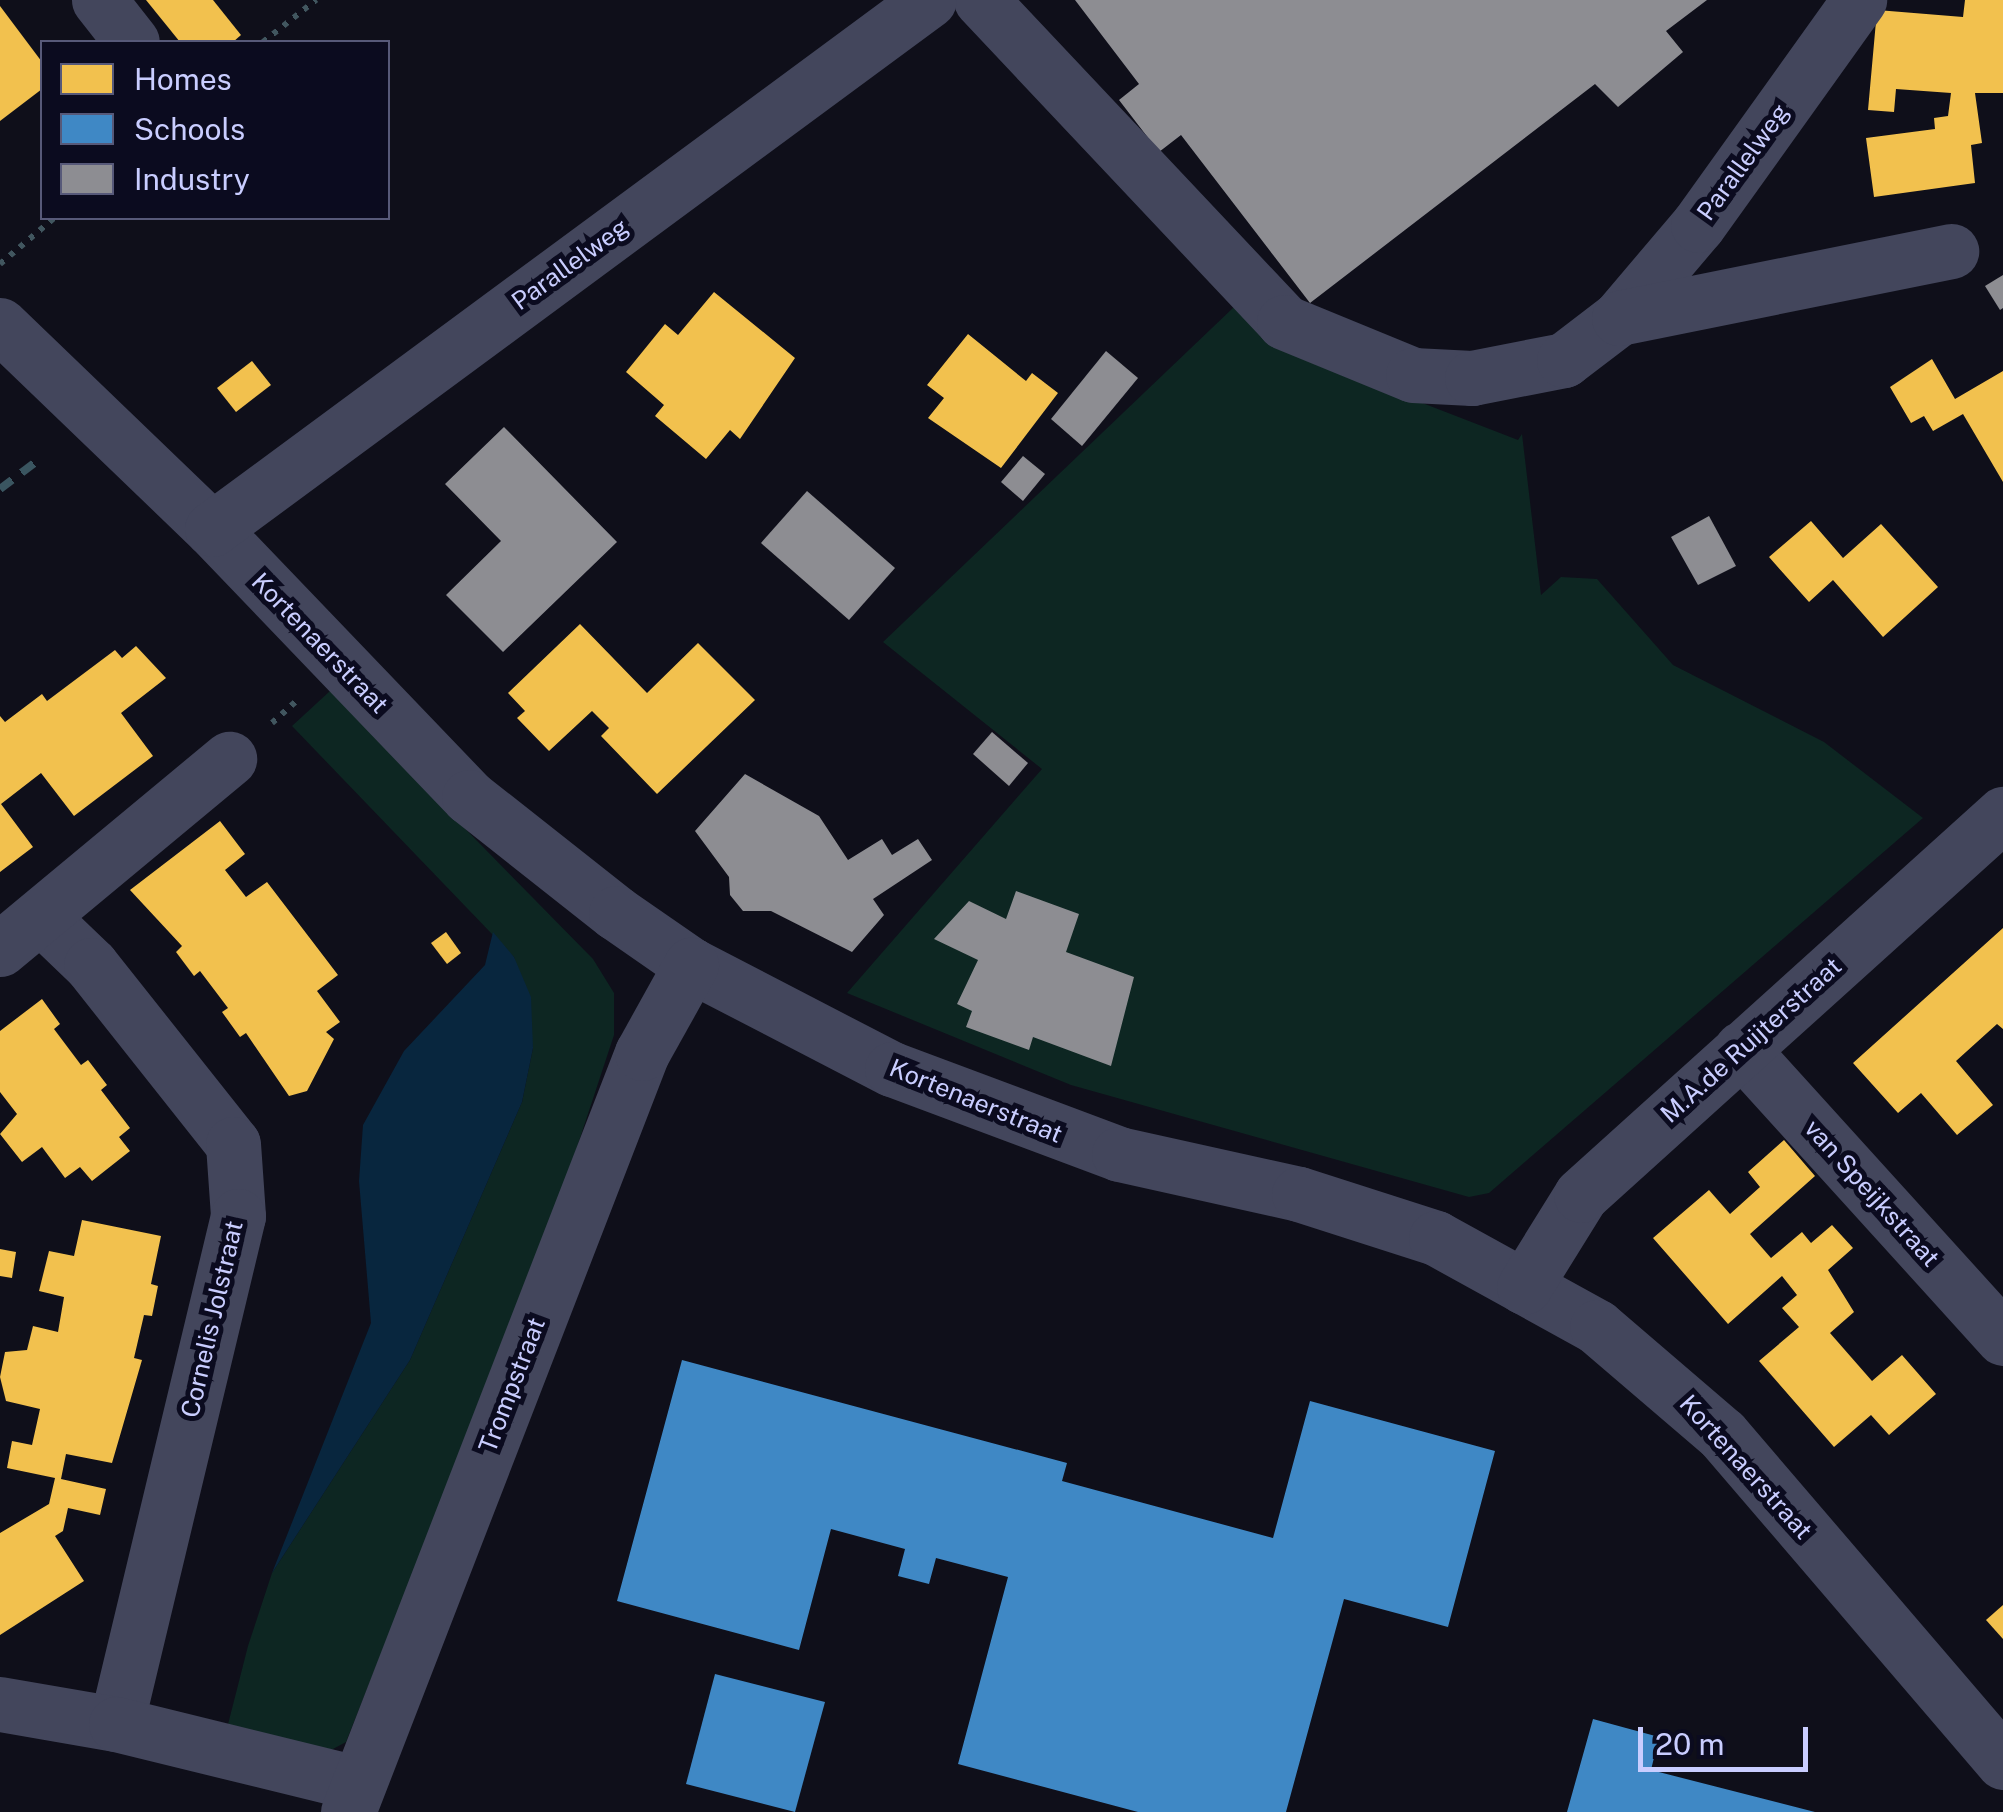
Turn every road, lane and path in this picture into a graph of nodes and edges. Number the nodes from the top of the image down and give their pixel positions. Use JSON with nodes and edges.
{"nodes":[{"id":1,"x":99,"y":0,"type":"edge"},
{"id":2,"x":316,"y":0,"type":"edge"},
{"id":3,"x":929,"y":0,"type":"edge"},
{"id":4,"x":981,"y":0,"type":"edge"},
{"id":5,"x":1859,"y":0,"type":"edge"},
{"id":6,"x":130,"y":40,"type":"edge"},
{"id":7,"x":266,"y":40,"type":"edge"},
{"id":8,"x":52,"y":220,"type":"edge"},
{"id":9,"x":1951,"y":251,"type":"dead end"},
{"id":10,"x":0,"y":264,"type":"edge"},
{"id":11,"x":1618,"y":318,"type":"junction"},
{"id":12,"x":0,"y":325,"type":"edge"},
{"id":13,"x":212,"y":529,"type":"junction"},
{"id":14,"x":339,"y":664,"type":"junction"},
{"id":15,"x":229,"y":760,"type":"joint"},
{"id":16,"x":2003,"y":814,"type":"edge"},
{"id":17,"x":20,"y":933,"type":"edge"},
{"id":18,"x":691,"y":966,"type":"junction"},
{"id":19,"x":1741,"y":1049,"type":"junction"},
{"id":20,"x":1524,"y":1287,"type":"junction"},
{"id":21,"x":2003,"y":1338,"type":"edge"},
{"id":22,"x":0,"y":1704,"type":"edge"},
{"id":23,"x":116,"y":1724,"type":"junction"},
{"id":24,"x":2003,"y":1762,"type":"edge"},
{"id":25,"x":352,"y":1798,"type":"edge"}],
"edges":[{"from":1,"to":6,"type":"street"},
{"from":2,"to":7,"type":"path"},
{"from":3,"to":13,"type":"street","name":"Parallelweg"},
{"from":4,"to":11,"type":"street","name":"Parallelweg"},
{"from":5,"to":11,"type":"street","name":"Parallelweg"},
{"from":8,"to":10,"type":"path"},
{"from":9,"to":11,"type":"street","name":"Parallelweg"},
{"from":12,"to":13,"type":"street","name":"Kortenaerstraat"},
{"from":13,"to":14,"type":"street","name":"Kortenaerstraat"},
{"from":14,"to":15,"type":"path"},
{"from":14,"to":18,"type":"street","name":"Kortenaerstraat"},
{"from":15,"to":17,"type":"street","name":"Cornelis Jolstraat"},
{"from":16,"to":19,"type":"street","name":"M.A.de Ruijterstraat"},
{"from":17,"to":23,"type":"street","name":"Cornelis Jolstraat"},
{"from":18,"to":20,"type":"street","name":"Kortenaerstraat"},
{"from":18,"to":25,"type":"street","name":"Trompstraat"},
{"from":19,"to":20,"type":"street","name":"M.A.de Ruijterstraat"},
{"from":19,"to":21,"type":"street","name":"van Speijkstraat"},
{"from":20,"to":24,"type":"street","name":"Kortenaerstraat"},
{"from":22,"to":23,"type":"street"},
{"from":23,"to":25,"type":"street"}]}
